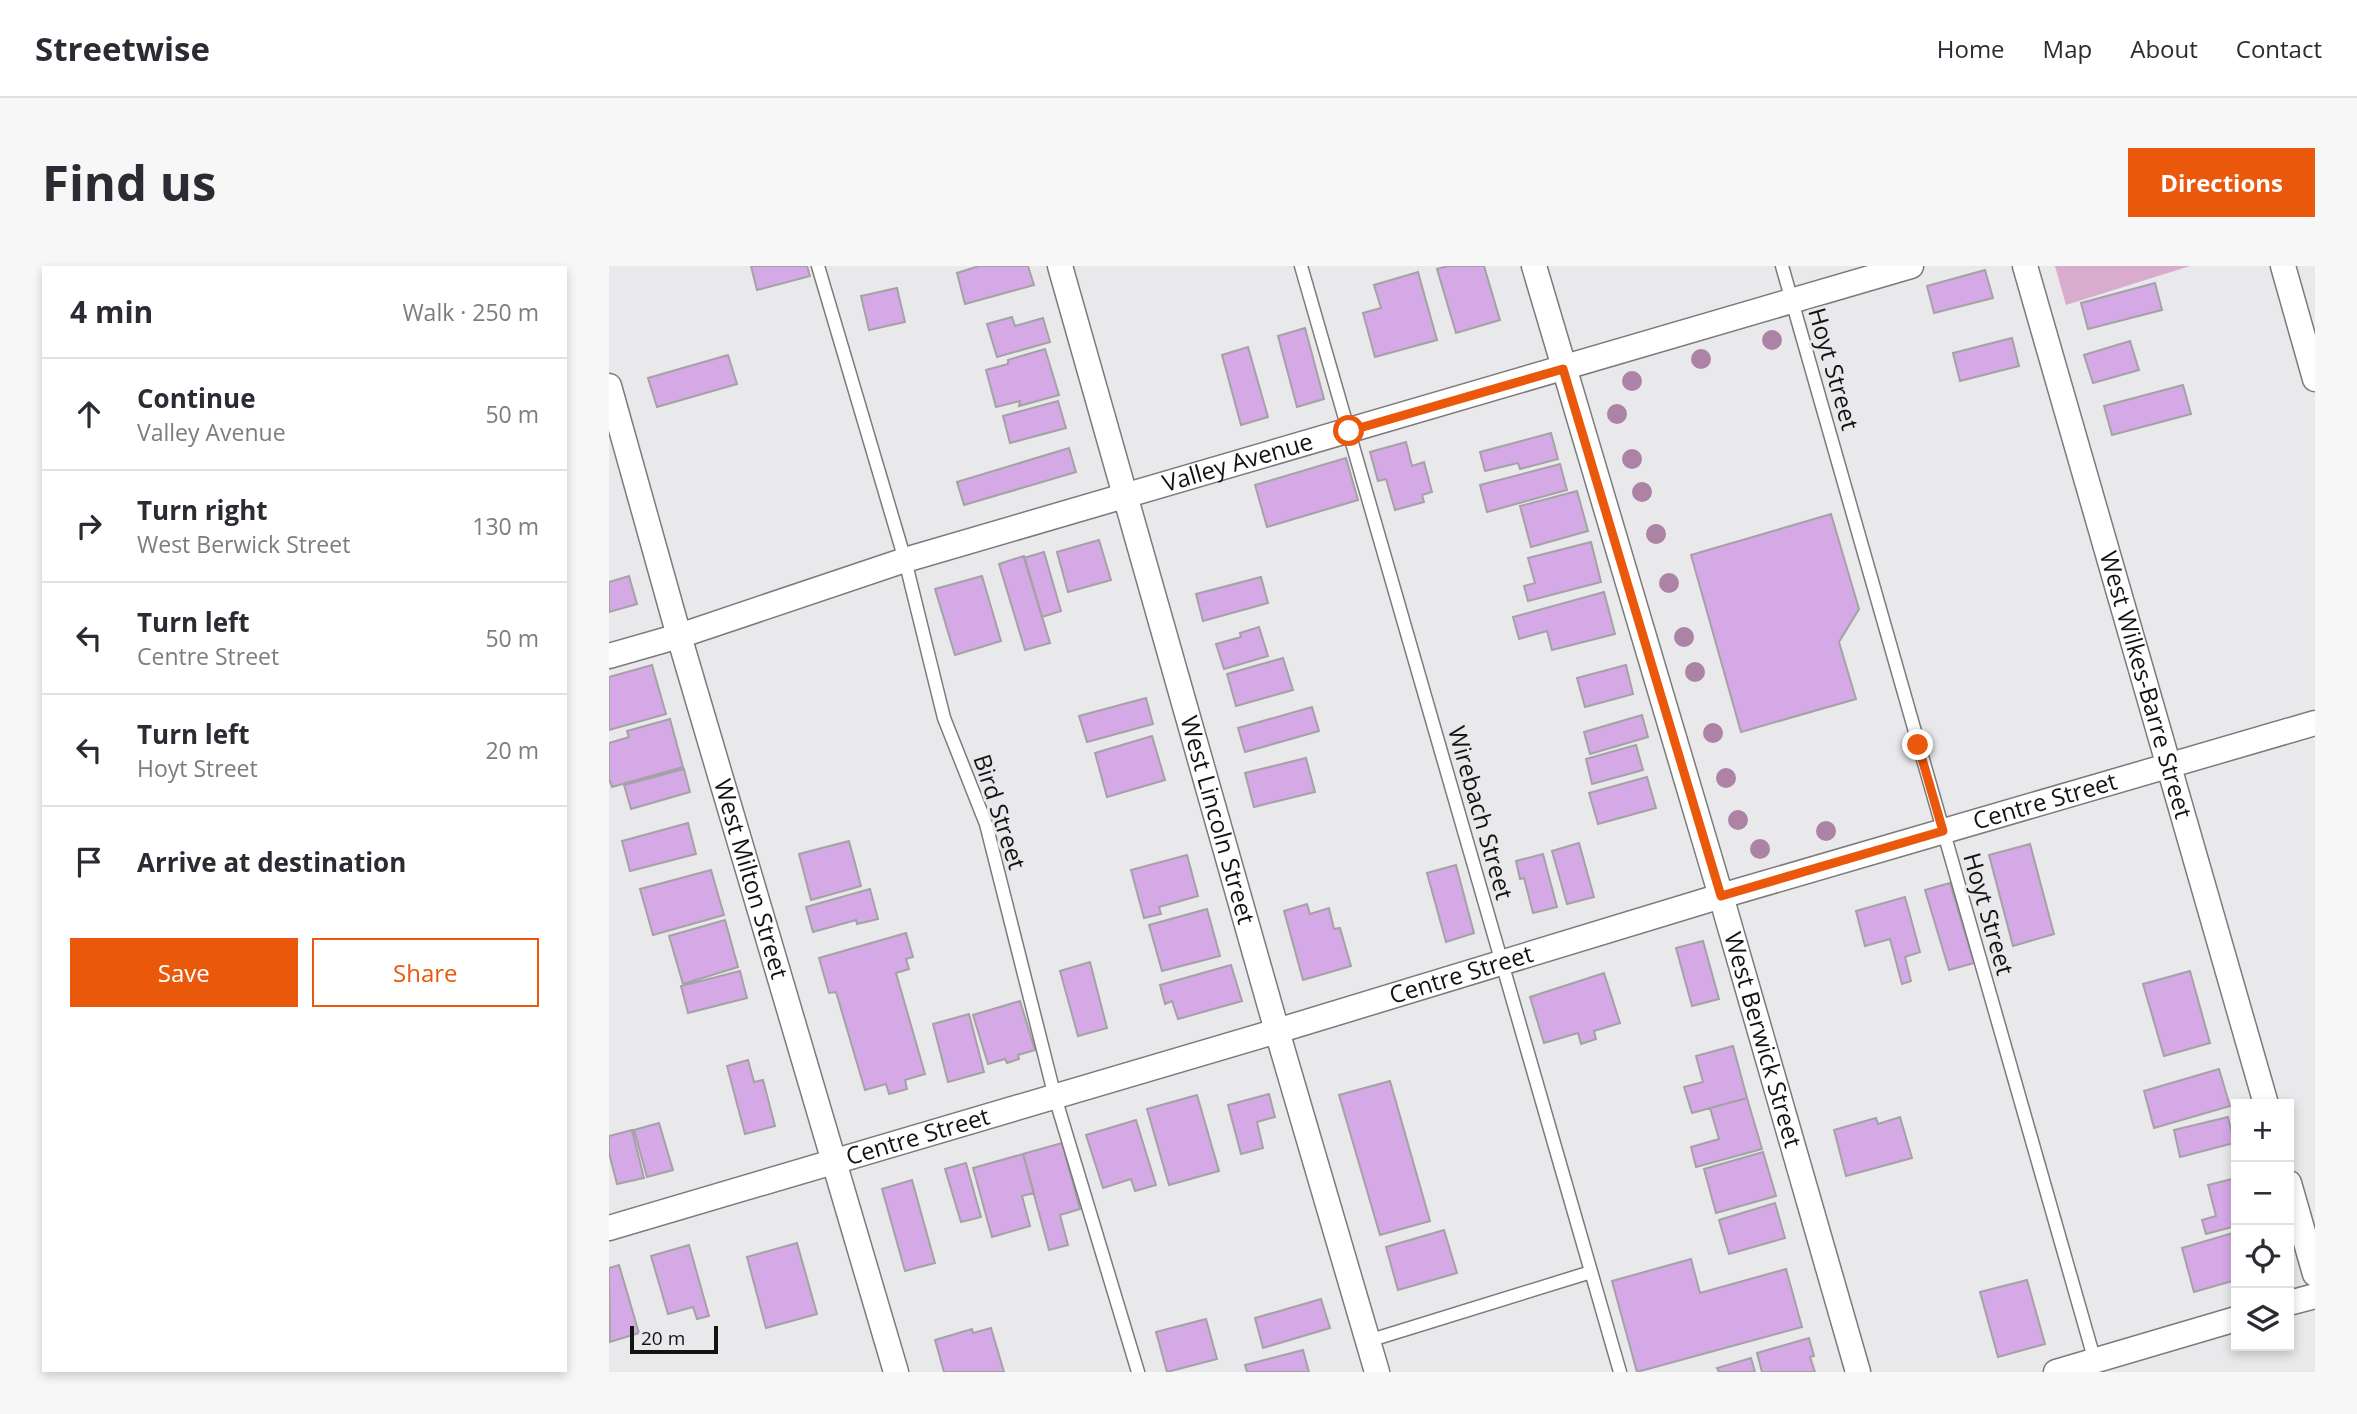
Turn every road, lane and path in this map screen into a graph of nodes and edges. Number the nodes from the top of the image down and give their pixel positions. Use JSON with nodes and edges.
{"nodes":[{"id":1,"x":818,"y":266,"type":"edge"},
{"id":2,"x":1060,"y":266,"type":"edge"},
{"id":3,"x":1301,"y":266,"type":"edge"},
{"id":4,"x":1534,"y":266,"type":"edge"},
{"id":5,"x":1782,"y":266,"type":"edge"},
{"id":6,"x":1911,"y":266,"type":"edge"},
{"id":7,"x":2025,"y":266,"type":"edge"},
{"id":8,"x":2283,"y":266,"type":"edge"},
{"id":9,"x":1791,"y":301,"type":"junction"},
{"id":10,"x":1563,"y":369,"type":"junction"},
{"id":11,"x":2315,"y":379,"type":"edge"},
{"id":12,"x":609,"y":386,"type":"edge"},
{"id":13,"x":1349,"y":431,"type":"junction"},
{"id":14,"x":1126,"y":494,"type":"junction"},
{"id":15,"x":905,"y":560,"type":"junction"},
{"id":16,"x":679,"y":636,"type":"junction"},
{"id":17,"x":609,"y":656,"type":"edge"},
{"id":18,"x":2315,"y":723,"type":"edge"},
{"id":19,"x":2168,"y":766,"type":"junction"},
{"id":20,"x":1943,"y":831,"type":"junction"},
{"id":21,"x":1721,"y":896,"type":"junction"},
{"id":22,"x":1501,"y":963,"type":"junction"},
{"id":23,"x":1277,"y":1031,"type":"junction"},
{"id":24,"x":1055,"y":1097,"type":"junction"},
{"id":25,"x":2265,"y":1099,"type":"edge"},
{"id":26,"x":834,"y":1161,"type":"junction"},
{"id":27,"x":2294,"y":1200,"type":"edge"},
{"id":28,"x":610,"y":1223,"type":"edge"},
{"id":29,"x":1591,"y":1272,"type":"junction"},
{"id":30,"x":2315,"y":1274,"type":"edge"},
{"id":31,"x":2315,"y":1296,"type":"edge"},
{"id":32,"x":2294,"y":1302,"type":"edge"},
{"id":33,"x":2231,"y":1321,"type":"edge"},
{"id":34,"x":1368,"y":1341,"type":"junction"},
{"id":35,"x":2097,"y":1366,"type":"edge"},
{"id":36,"x":896,"y":1372,"type":"edge"},
{"id":37,"x":1137,"y":1372,"type":"edge"},
{"id":38,"x":1377,"y":1372,"type":"edge"},
{"id":39,"x":1620,"y":1372,"type":"edge"},
{"id":40,"x":1858,"y":1372,"type":"edge"},
{"id":41,"x":2056,"y":1372,"type":"edge"}],
"edges":[{"from":1,"to":15,"type":"lane","name":"Bird Street"},
{"from":2,"to":14,"type":"street","name":"West Lincoln Street"},
{"from":3,"to":13,"type":"lane","name":"Wirebach Street"},
{"from":4,"to":10,"type":"street","name":"West Berwick Street"},
{"from":5,"to":9,"type":"lane","name":"Hoyt Street"},
{"from":6,"to":9,"type":"street","name":"Valley Avenue"},
{"from":7,"to":19,"type":"street","name":"West Wilkes-Barre Street"},
{"from":8,"to":11,"type":"street"},
{"from":9,"to":10,"type":"street","name":"Valley Avenue"},
{"from":9,"to":20,"type":"lane","name":"Hoyt Street"},
{"from":10,"to":13,"type":"street","name":"Valley Avenue"},
{"from":10,"to":21,"type":"street","name":"West Berwick Street"},
{"from":12,"to":16,"type":"street","name":"West Milton Street"},
{"from":13,"to":14,"type":"street","name":"Valley Avenue"},
{"from":13,"to":22,"type":"lane","name":"Wirebach Street"},
{"from":14,"to":15,"type":"street","name":"Valley Avenue"},
{"from":14,"to":23,"type":"street","name":"West Lincoln Street"},
{"from":15,"to":16,"type":"street","name":"Valley Avenue"},
{"from":15,"to":24,"type":"lane","name":"Bird Street"},
{"from":16,"to":17,"type":"street","name":"Valley Avenue"},
{"from":16,"to":26,"type":"street","name":"West Milton Street"},
{"from":18,"to":19,"type":"street","name":"Centre Street"},
{"from":19,"to":20,"type":"street","name":"Centre Street"},
{"from":19,"to":25,"type":"street","name":"West Wilkes-Barre Street"},
{"from":20,"to":21,"type":"street","name":"Centre Street"},
{"from":20,"to":35,"type":"lane","name":"Hoyt Street"},
{"from":21,"to":22,"type":"street","name":"Centre Street"},
{"from":21,"to":40,"type":"street","name":"West Berwick Street"},
{"from":22,"to":23,"type":"street","name":"Centre Street"},
{"from":22,"to":29,"type":"lane","name":"Wirebach Street"},
{"from":23,"to":24,"type":"street","name":"Centre Street"},
{"from":23,"to":34,"type":"street","name":"West Lincoln Street"},
{"from":24,"to":26,"type":"street","name":"Centre Street"},
{"from":24,"to":37,"type":"lane","name":"Bird Street"},
{"from":26,"to":28,"type":"street","name":"Centre Street"},
{"from":26,"to":36,"type":"street","name":"West Milton Street"},
{"from":27,"to":30,"type":"street"},
{"from":29,"to":34,"type":"lane"},
{"from":29,"to":39,"type":"lane","name":"Wirebach Street"},
{"from":31,"to":32,"type":"street"},
{"from":33,"to":35,"type":"street"},
{"from":34,"to":38,"type":"street","name":"West Lincoln Street"},
{"from":35,"to":41,"type":"street"}]}
